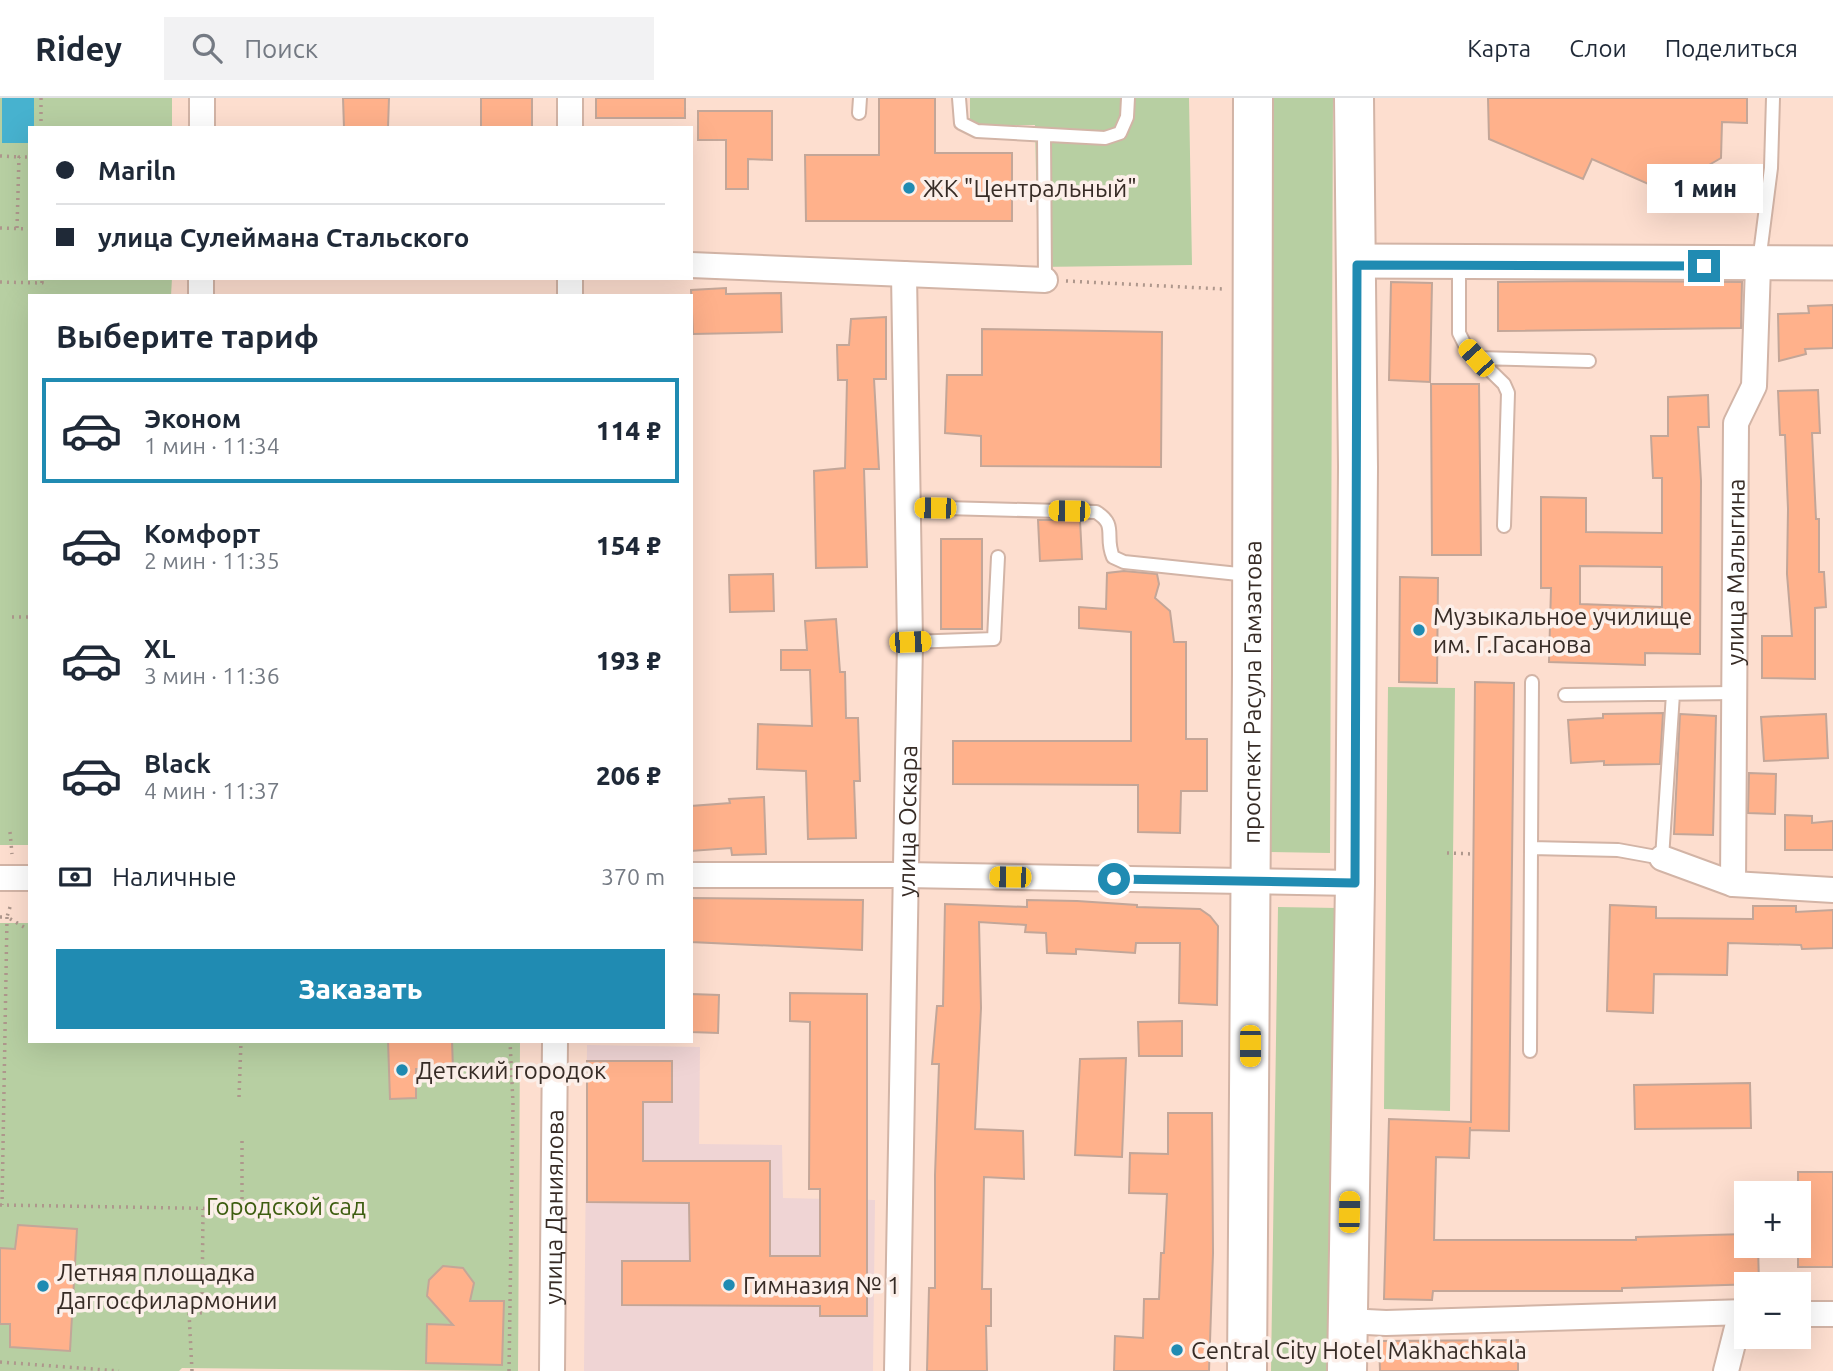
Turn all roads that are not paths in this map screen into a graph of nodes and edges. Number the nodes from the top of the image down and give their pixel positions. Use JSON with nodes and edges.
{"nodes":[{"id":1,"x":202,"y":98,"type":"edge"},
{"id":2,"x":570,"y":98,"type":"edge"},
{"id":3,"x":860,"y":98,"type":"edge"},
{"id":4,"x":958,"y":98,"type":"edge"},
{"id":5,"x":1128,"y":98,"type":"edge"},
{"id":6,"x":1253,"y":98,"type":"edge"},
{"id":7,"x":1354,"y":98,"type":"edge"},
{"id":8,"x":1773,"y":98,"type":"edge"},
{"id":9,"x":859,"y":113,"type":"dead end"},
{"id":10,"x":202,"y":126,"type":"edge"},
{"id":11,"x":570,"y":126,"type":"edge"},
{"id":12,"x":1044,"y":135,"type":"junction"},
{"id":13,"x":1357,"y":263,"type":"junction"},
{"id":14,"x":1759,"y":264,"type":"junction"},
{"id":15,"x":693,"y":265,"type":"edge"},
{"id":16,"x":1833,"y":265,"type":"edge"},
{"id":17,"x":1459,"y":266,"type":"junction"},
{"id":18,"x":904,"y":274,"type":"junction"},
{"id":19,"x":1045,"y":280,"type":"joint"},
{"id":20,"x":1476,"y":358,"type":"junction"},
{"id":21,"x":1589,"y":361,"type":"dead end"},
{"id":22,"x":908,"y":507,"type":"junction"},
{"id":23,"x":1503,"y":526,"type":"dead end"},
{"id":24,"x":998,"y":557,"type":"dead end"},
{"id":25,"x":1252,"y":576,"type":"junction"},
{"id":26,"x":910,"y":642,"type":"junction"},
{"id":27,"x":1532,"y":682,"type":"dead end"},
{"id":28,"x":1734,"y":693,"type":"junction"},
{"id":29,"x":1673,"y":694,"type":"junction"},
{"id":30,"x":1565,"y":695,"type":"dead end"},
{"id":31,"x":1531,"y":848,"type":"junction"},
{"id":32,"x":1662,"y":858,"type":"junction"},
{"id":33,"x":693,"y":875,"type":"edge"},
{"id":34,"x":905,"y":875,"type":"junction"},
{"id":35,"x":0,"y":878,"type":"edge"},
{"id":36,"x":28,"y":878,"type":"edge"},
{"id":37,"x":1251,"y":882,"type":"junction"},
{"id":38,"x":1355,"y":883,"type":"junction"},
{"id":39,"x":1733,"y":884,"type":"junction"},
{"id":40,"x":1833,"y":890,"type":"edge"},
{"id":41,"x":555,"y":1043,"type":"edge"},
{"id":42,"x":1530,"y":1051,"type":"dead end"},
{"id":43,"x":1734,"y":1312,"type":"edge"},
{"id":44,"x":1811,"y":1314,"type":"edge"},
{"id":45,"x":1833,"y":1314,"type":"edge"},
{"id":46,"x":1347,"y":1321,"type":"junction"},
{"id":47,"x":1734,"y":1345,"type":"edge"},
{"id":48,"x":552,"y":1371,"type":"edge"},
{"id":49,"x":897,"y":1371,"type":"edge"},
{"id":50,"x":1247,"y":1371,"type":"edge"},
{"id":51,"x":1347,"y":1371,"type":"edge"},
{"id":52,"x":1726,"y":1371,"type":"edge"}],
"edges":[{"from":1,"to":10,"type":"street"},
{"from":2,"to":11,"type":"street"},
{"from":3,"to":9,"type":"lane"},
{"from":4,"to":12,"type":"lane"},
{"from":5,"to":12,"type":"lane"},
{"from":6,"to":25,"type":"main road","name":"проспект Расула Гамзатова"},
{"from":7,"to":13,"type":"main road"},
{"from":8,"to":14,"type":"lane"},
{"from":12,"to":19,"type":"lane"},
{"from":13,"to":14,"type":"main road"},
{"from":13,"to":17,"type":"main road"},
{"from":13,"to":38,"type":"main road"},
{"from":14,"to":16,"type":"main road"},
{"from":14,"to":17,"type":"main road"},
{"from":14,"to":28,"type":"street","name":"улица Малыгина"},
{"from":15,"to":18,"type":"street"},
{"from":17,"to":20,"type":"lane"},
{"from":18,"to":19,"type":"street"},
{"from":18,"to":22,"type":"street","name":"улица Оскара"},
{"from":20,"to":21,"type":"lane"},
{"from":20,"to":23,"type":"lane"},
{"from":22,"to":25,"type":"lane"},
{"from":22,"to":26,"type":"street","name":"улица Оскара"},
{"from":24,"to":26,"type":"lane"},
{"from":25,"to":37,"type":"main road","name":"проспект Расула Гамзатова"},
{"from":26,"to":34,"type":"street","name":"улица Оскара"},
{"from":27,"to":31,"type":"lane"},
{"from":28,"to":29,"type":"lane"},
{"from":28,"to":39,"type":"street","name":"улица Малыгина"},
{"from":29,"to":30,"type":"lane"},
{"from":29,"to":32,"type":"lane"},
{"from":31,"to":32,"type":"lane"},
{"from":31,"to":42,"type":"lane"},
{"from":32,"to":39,"type":"street"},
{"from":33,"to":34,"type":"street"},
{"from":34,"to":37,"type":"street"},
{"from":34,"to":49,"type":"street","name":"улица Оскара"},
{"from":35,"to":36,"type":"street"},
{"from":37,"to":38,"type":"street"},
{"from":37,"to":50,"type":"main road","name":"проспект Расула Гамзатова"},
{"from":38,"to":46,"type":"main road"},
{"from":39,"to":40,"type":"street"},
{"from":41,"to":48,"type":"street","name":"улица Даниялова"},
{"from":43,"to":46,"type":"street"},
{"from":44,"to":45,"type":"street"},
{"from":46,"to":51,"type":"main road"},
{"from":47,"to":52,"type":"street"}]}
